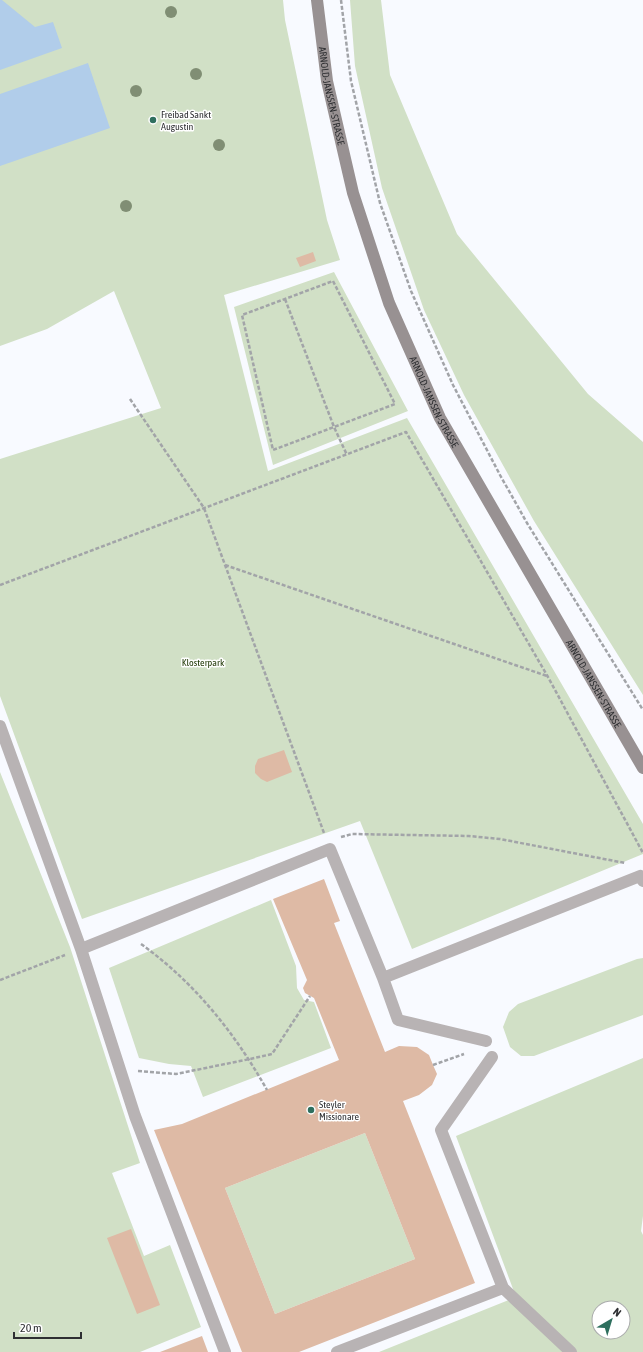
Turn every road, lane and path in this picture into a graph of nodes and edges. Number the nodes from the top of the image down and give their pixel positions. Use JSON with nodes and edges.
{"nodes":[{"id":1,"x":317,"y":0,"type":"edge"},
{"id":2,"x":341,"y":0,"type":"edge"},
{"id":3,"x":285,"y":299,"type":"junction"},
{"id":4,"x":130,"y":399,"type":"dead end"},
{"id":5,"x":334,"y":427,"type":"junction"},
{"id":6,"x":347,"y":455,"type":"junction"},
{"id":7,"x":204,"y":508,"type":"junction"},
{"id":8,"x":224,"y":564,"type":"junction"},
{"id":9,"x":0,"y":585,"type":"edge"},
{"id":10,"x":548,"y":676,"type":"junction"},
{"id":11,"x":643,"y":710,"type":"edge"},
{"id":12,"x":0,"y":726,"type":"edge"},
{"id":13,"x":643,"y":768,"type":"edge"},
{"id":14,"x":328,"y":845,"type":"junction"},
{"id":15,"x":643,"y":854,"type":"edge"},
{"id":16,"x":628,"y":863,"type":"dead end"},
{"id":17,"x":643,"y":881,"type":"edge"},
{"id":18,"x":125,"y":932,"type":"junction"},
{"id":19,"x":81,"y":949,"type":"junction"},
{"id":20,"x":383,"y":978,"type":"junction"},
{"id":21,"x":0,"y":980,"type":"edge"},
{"id":22,"x":310,"y":996,"type":"dead end"},
{"id":23,"x":486,"y":1041,"type":"dead end"},
{"id":24,"x":456,"y":1056,"type":"dead end"},
{"id":25,"x":492,"y":1058,"type":"dead end"},
{"id":26,"x":250,"y":1059,"type":"junction"},
{"id":27,"x":433,"y":1065,"type":"dead end"},
{"id":28,"x":120,"y":1070,"type":"junction"},
{"id":29,"x":267,"y":1090,"type":"dead end"},
{"id":30,"x":502,"y":1288,"type":"junction"},
{"id":31,"x":225,"y":1352,"type":"edge"},
{"id":32,"x":337,"y":1352,"type":"edge"},
{"id":33,"x":571,"y":1352,"type":"edge"}],
"edges":[{"from":1,"to":13,"type":"main road","name":"ARNOLD-JANSSEN-STRASSE"},
{"from":2,"to":11,"type":"path"},
{"from":3,"to":5,"type":"path"},
{"from":3,"to":5,"type":"path"},
{"from":3,"to":5,"type":"path"},
{"from":4,"to":7,"type":"path"},
{"from":5,"to":6,"type":"path"},
{"from":6,"to":7,"type":"path"},
{"from":6,"to":10,"type":"path"},
{"from":7,"to":8,"type":"path"},
{"from":7,"to":9,"type":"path"},
{"from":8,"to":10,"type":"path"},
{"from":8,"to":14,"type":"path"},
{"from":10,"to":15,"type":"path"},
{"from":12,"to":19,"type":"lane"},
{"from":14,"to":16,"type":"path"},
{"from":14,"to":18,"type":"lane"},
{"from":14,"to":20,"type":"lane"},
{"from":17,"to":20,"type":"lane"},
{"from":18,"to":19,"type":"lane"},
{"from":18,"to":26,"type":"path"},
{"from":19,"to":21,"type":"path"},
{"from":19,"to":28,"type":"lane"},
{"from":20,"to":23,"type":"lane"},
{"from":22,"to":26,"type":"path"},
{"from":24,"to":27,"type":"path"},
{"from":25,"to":30,"type":"lane"},
{"from":26,"to":28,"type":"path"},
{"from":26,"to":29,"type":"path"},
{"from":28,"to":31,"type":"lane"},
{"from":30,"to":32,"type":"lane"},
{"from":30,"to":33,"type":"lane"}]}
